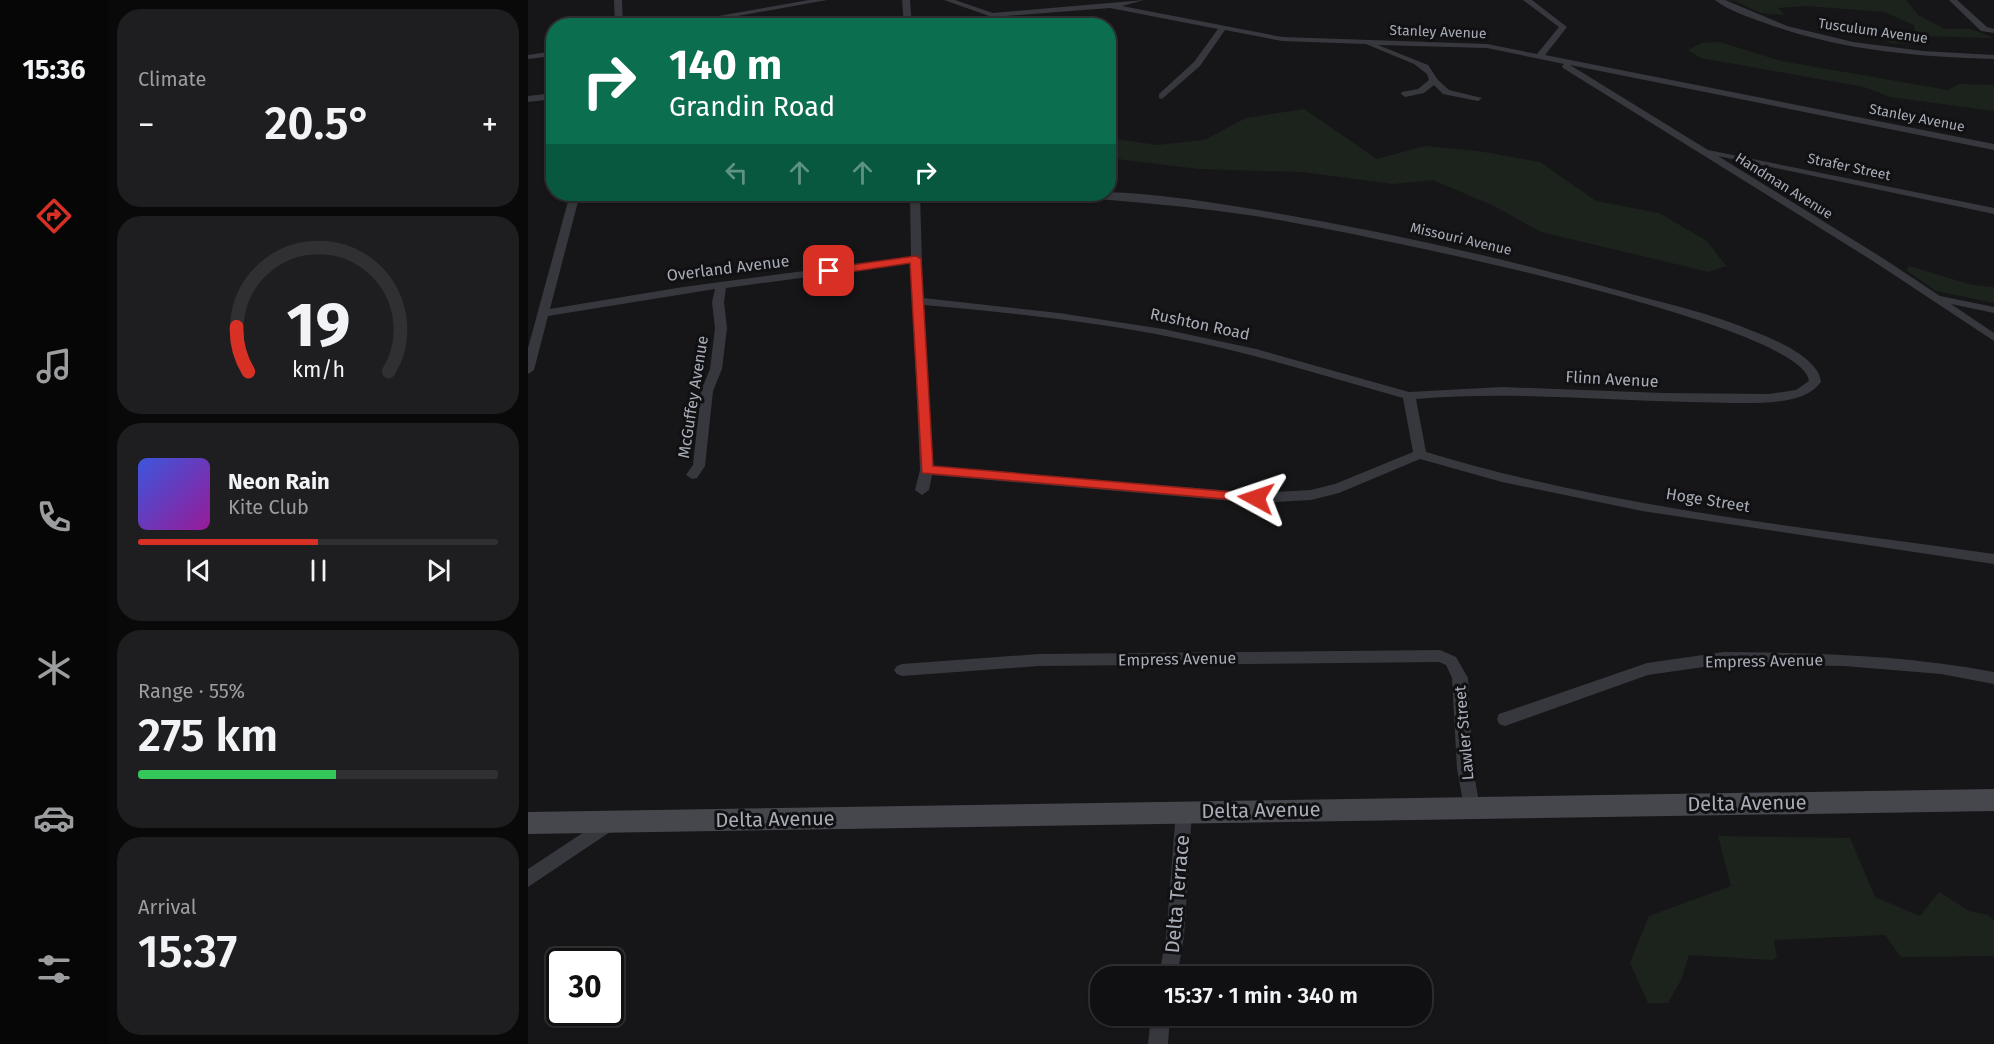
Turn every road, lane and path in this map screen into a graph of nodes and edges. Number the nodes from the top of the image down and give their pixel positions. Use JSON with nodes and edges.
{"nodes":[{"id":1,"x":618,"y":0,"type":"edge"},
{"id":2,"x":823,"y":0,"type":"edge"},
{"id":3,"x":906,"y":0,"type":"edge"},
{"id":4,"x":948,"y":0,"type":"edge"},
{"id":5,"x":1140,"y":0,"type":"edge"},
{"id":6,"x":1527,"y":0,"type":"edge"},
{"id":7,"x":1719,"y":0,"type":"edge"},
{"id":8,"x":1953,"y":0,"type":"edge"},
{"id":9,"x":1110,"y":6,"type":"junction"},
{"id":10,"x":619,"y":18,"type":"edge"},
{"id":11,"x":714,"y":18,"type":"edge"},
{"id":12,"x":907,"y":18,"type":"edge"},
{"id":13,"x":1223,"y":28,"type":"junction"},
{"id":14,"x":1994,"y":30,"type":"edge"},
{"id":15,"x":1369,"y":42,"type":"junction"},
{"id":16,"x":546,"y":54,"type":"edge"},
{"id":17,"x":528,"y":57,"type":"edge"},
{"id":18,"x":1539,"y":57,"type":"junction"},
{"id":19,"x":1994,"y":57,"type":"edge"},
{"id":20,"x":1557,"y":60,"type":"junction"},
{"id":21,"x":1434,"y":81,"type":"junction"},
{"id":22,"x":1405,"y":94,"type":"dead end"},
{"id":23,"x":1162,"y":96,"type":"dead end"},
{"id":24,"x":546,"y":97,"type":"edge"},
{"id":25,"x":1478,"y":98,"type":"dead end"},
{"id":26,"x":528,"y":99,"type":"edge"},
{"id":27,"x":1994,"y":147,"type":"edge"},
{"id":28,"x":1700,"y":150,"type":"junction"},
{"id":29,"x":1116,"y":199,"type":"edge"},
{"id":30,"x":573,"y":201,"type":"edge"},
{"id":31,"x":915,"y":201,"type":"edge"},
{"id":32,"x":1994,"y":211,"type":"edge"},
{"id":33,"x":916,"y":259,"type":"junction"},
{"id":34,"x":721,"y":287,"type":"junction"},
{"id":35,"x":1935,"y":297,"type":"junction"},
{"id":36,"x":919,"y":301,"type":"junction"},
{"id":37,"x":1994,"y":310,"type":"edge"},
{"id":38,"x":545,"y":313,"type":"junction"},
{"id":39,"x":1994,"y":338,"type":"edge"},
{"id":40,"x":528,"y":370,"type":"edge"},
{"id":41,"x":1812,"y":387,"type":"joint"},
{"id":42,"x":1409,"y":396,"type":"junction"},
{"id":43,"x":1420,"y":455,"type":"junction"},
{"id":44,"x":926,"y":470,"type":"junction"},
{"id":45,"x":692,"y":475,"type":"dead end"},
{"id":46,"x":922,"y":490,"type":"dead end"},
{"id":47,"x":1994,"y":559,"type":"edge"},
{"id":48,"x":1451,"y":661,"type":"joint"},
{"id":49,"x":902,"y":670,"type":"dead end"},
{"id":50,"x":1994,"y":678,"type":"edge"},
{"id":51,"x":1505,"y":718,"type":"dead end"},
{"id":52,"x":1994,"y":800,"type":"edge"},
{"id":53,"x":1472,"y":807,"type":"junction"},
{"id":54,"x":1184,"y":811,"type":"junction"},
{"id":55,"x":612,"y":821,"type":"junction"},
{"id":56,"x":528,"y":823,"type":"edge"},
{"id":57,"x":528,"y":879,"type":"edge"},
{"id":58,"x":1169,"y":966,"type":"edge"},
{"id":59,"x":1160,"y":1026,"type":"edge"},
{"id":60,"x":1158,"y":1044,"type":"edge"}],
"edges":[{"from":1,"to":10,"type":"street"},
{"from":2,"to":11,"type":"street"},
{"from":3,"to":12,"type":"street"},
{"from":4,"to":9,"type":"street","name":"Stanley Avenue"},
{"from":5,"to":9,"type":"street"},
{"from":6,"to":18,"type":"street"},
{"from":7,"to":19,"type":"street","name":"Tusculum Avenue"},
{"from":8,"to":14,"type":"street"},
{"from":9,"to":13,"type":"street","name":"Stanley Avenue"},
{"from":13,"to":15,"type":"street","name":"Stanley Avenue"},
{"from":13,"to":23,"type":"street"},
{"from":15,"to":18,"type":"street","name":"Stanley Avenue"},
{"from":15,"to":21,"type":"street"},
{"from":16,"to":17,"type":"street"},
{"from":18,"to":20,"type":"street","name":"Stanley Avenue"},
{"from":20,"to":27,"type":"street","name":"Stanley Avenue"},
{"from":20,"to":28,"type":"street","name":"Handman Avenue"},
{"from":21,"to":22,"type":"street"},
{"from":21,"to":25,"type":"street"},
{"from":24,"to":26,"type":"street"},
{"from":28,"to":32,"type":"street","name":"Strafer Street"},
{"from":28,"to":35,"type":"street","name":"Handman Avenue"},
{"from":29,"to":41,"type":"street","name":"Missouri Avenue"},
{"from":30,"to":38,"type":"street"},
{"from":31,"to":33,"type":"street"},
{"from":33,"to":34,"type":"street","name":"Overland Avenue"},
{"from":33,"to":36,"type":"street"},
{"from":34,"to":38,"type":"street","name":"Overland Avenue"},
{"from":34,"to":45,"type":"street","name":"McGuffey Avenue"},
{"from":35,"to":37,"type":"street"},
{"from":35,"to":39,"type":"street","name":"Handman Avenue"},
{"from":36,"to":42,"type":"street","name":"Rushton Road"},
{"from":36,"to":44,"type":"street"},
{"from":38,"to":40,"type":"street"},
{"from":41,"to":42,"type":"street","name":"Flinn Avenue"},
{"from":42,"to":43,"type":"street"},
{"from":43,"to":44,"type":"street"},
{"from":43,"to":47,"type":"street","name":"Hoge Street"},
{"from":44,"to":46,"type":"street"},
{"from":48,"to":49,"type":"street","name":"Empress Avenue"},
{"from":48,"to":53,"type":"street","name":"Lawler Street"},
{"from":50,"to":51,"type":"street","name":"Empress Avenue"},
{"from":52,"to":53,"type":"main road","name":"Delta Avenue"},
{"from":53,"to":54,"type":"main road","name":"Delta Avenue"},
{"from":54,"to":55,"type":"main road","name":"Delta Avenue"},
{"from":54,"to":58,"type":"street","name":"Delta Terrace"},
{"from":55,"to":56,"type":"main road","name":"Delta Avenue"},
{"from":55,"to":57,"type":"street"},
{"from":59,"to":60,"type":"street"}]}
